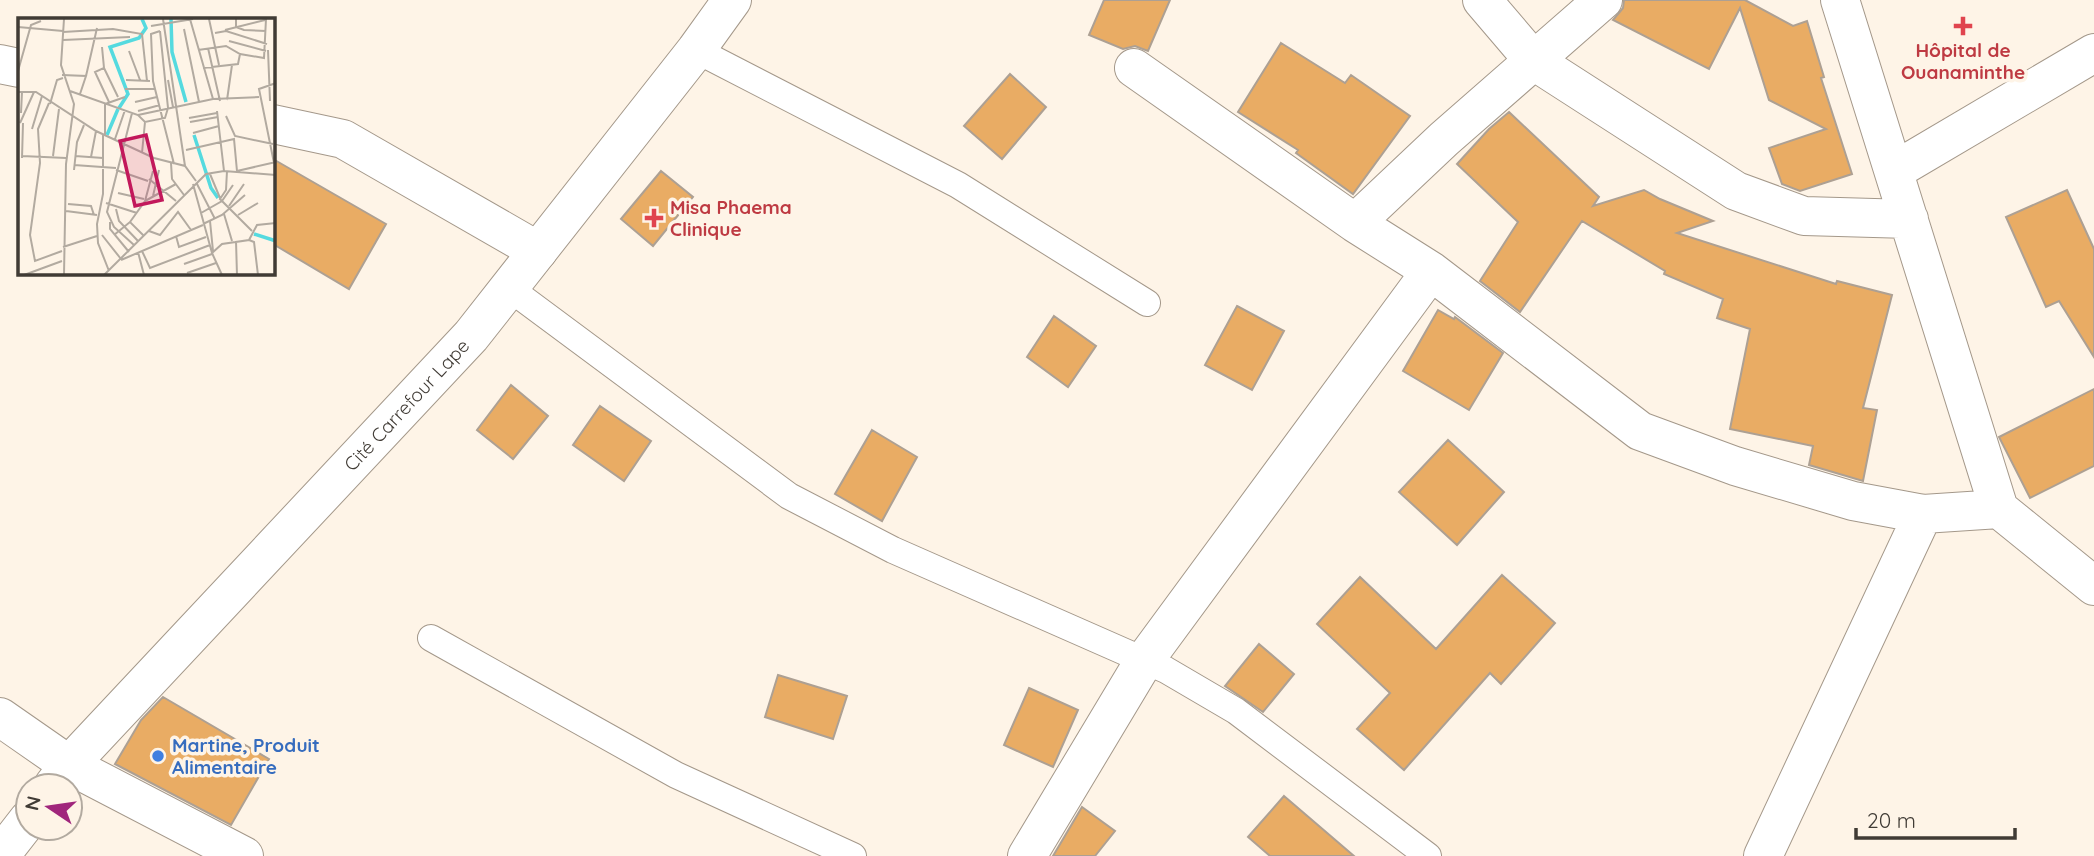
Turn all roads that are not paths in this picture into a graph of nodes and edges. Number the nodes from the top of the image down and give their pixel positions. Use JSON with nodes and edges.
{"nodes":[{"id":1,"x":732,"y":0,"type":"edge"},
{"id":2,"x":1482,"y":0,"type":"edge"},
{"id":3,"x":1603,"y":0,"type":"edge"},
{"id":4,"x":1840,"y":0,"type":"edge"},
{"id":5,"x":696,"y":50,"type":"junction"},
{"id":6,"x":2094,"y":53,"type":"edge"},
{"id":7,"x":1534,"y":61,"type":"junction"},
{"id":8,"x":0,"y":64,"type":"edge"},
{"id":9,"x":18,"y":68,"type":"edge"},
{"id":10,"x":1134,"y":68,"type":"dead end"},
{"id":11,"x":275,"y":124,"type":"edge"},
{"id":12,"x":1894,"y":171,"type":"junction"},
{"id":13,"x":1909,"y":219,"type":"junction"},
{"id":14,"x":1355,"y":223,"type":"junction"},
{"id":15,"x":538,"y":251,"type":"junction"},
{"id":16,"x":1431,"y":271,"type":"junction"},
{"id":17,"x":509,"y":288,"type":"junction"},
{"id":18,"x":1147,"y":303,"type":"dead end"},
{"id":19,"x":1999,"y":509,"type":"junction"},
{"id":20,"x":1923,"y":514,"type":"junction"},
{"id":21,"x":2094,"y":586,"type":"edge"},
{"id":22,"x":431,"y":638,"type":"dead end"},
{"id":23,"x":1144,"y":661,"type":"junction"},
{"id":24,"x":0,"y":717,"type":"edge"},
{"id":25,"x":59,"y":772,"type":"edge"},
{"id":26,"x":65,"y":772,"type":"edge"},
{"id":27,"x":84,"y":785,"type":"edge"},
{"id":28,"x":14,"y":839,"type":"edge"},
{"id":29,"x":1,"y":856,"type":"edge"},
{"id":30,"x":244,"y":856,"type":"edge"},
{"id":31,"x":853,"y":856,"type":"edge"},
{"id":32,"x":1027,"y":856,"type":"edge"},
{"id":33,"x":1428,"y":856,"type":"edge"},
{"id":34,"x":1763,"y":856,"type":"edge"}],
"edges":[{"from":1,"to":5,"type":"street","name":"Cité Carrefour Lape"},
{"from":2,"to":7,"type":"street"},
{"from":3,"to":7,"type":"street"},
{"from":4,"to":12,"type":"street"},
{"from":5,"to":15,"type":"street","name":"Cité Carrefour Lape"},
{"from":5,"to":18,"type":"lane"},
{"from":6,"to":12,"type":"street"},
{"from":7,"to":13,"type":"street"},
{"from":7,"to":14,"type":"street"},
{"from":8,"to":9,"type":"street"},
{"from":10,"to":14,"type":"street"},
{"from":11,"to":15,"type":"street"},
{"from":12,"to":13,"type":"street"},
{"from":13,"to":19,"type":"street"},
{"from":14,"to":16,"type":"street"},
{"from":15,"to":17,"type":"street","name":"Cité Carrefour Lape"},
{"from":16,"to":20,"type":"street"},
{"from":16,"to":23,"type":"street"},
{"from":17,"to":23,"type":"lane"},
{"from":17,"to":26,"type":"street","name":"Cité Carrefour Lape"},
{"from":19,"to":20,"type":"street"},
{"from":19,"to":21,"type":"street"},
{"from":20,"to":34,"type":"street"},
{"from":22,"to":31,"type":"lane"},
{"from":23,"to":32,"type":"street"},
{"from":23,"to":33,"type":"lane"},
{"from":24,"to":25,"type":"street"},
{"from":27,"to":30,"type":"street"},
{"from":28,"to":29,"type":"street"}]}
